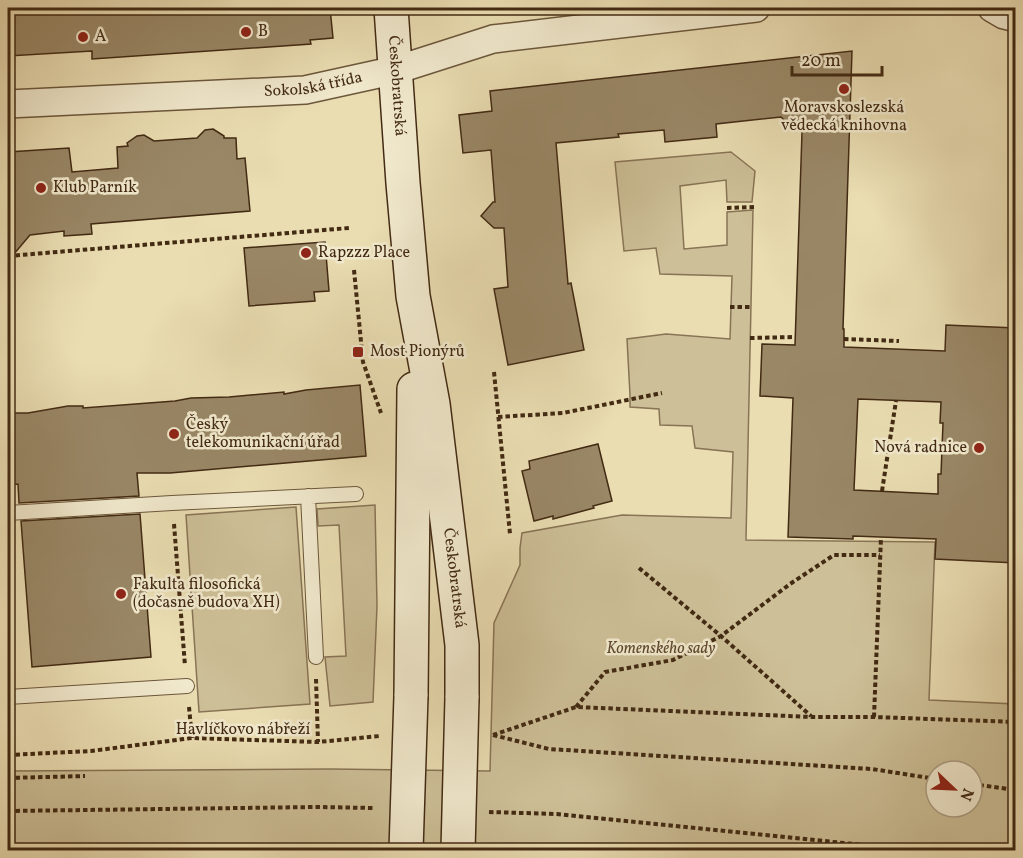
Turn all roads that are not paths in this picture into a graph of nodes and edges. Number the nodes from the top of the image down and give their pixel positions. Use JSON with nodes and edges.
{"nodes":[{"id":1,"x":391,"y":8,"type":"edge"},
{"id":2,"x":756,"y":8,"type":"edge"},
{"id":3,"x":992,"y":8,"type":"edge"},
{"id":4,"x":1016,"y":18,"type":"edge"},
{"id":5,"x":396,"y":70,"type":"junction"},
{"id":6,"x":8,"y":104,"type":"edge"},
{"id":7,"x":415,"y":309,"type":"junction"},
{"id":8,"x":356,"y":494,"type":"dead end"},
{"id":9,"x":308,"y":496,"type":"junction"},
{"id":10,"x":8,"y":513,"type":"edge"},
{"id":11,"x":316,"y":657,"type":"road end"},
{"id":12,"x":187,"y":686,"type":"road end"},
{"id":13,"x":8,"y":697,"type":"edge"},
{"id":14,"x":406,"y":850,"type":"edge"},
{"id":15,"x":458,"y":850,"type":"edge"}],
"edges":[{"from":1,"to":5,"type":"main road","name":"Českobratrská"},
{"from":2,"to":5,"type":"street","name":"Sokolská třída"},
{"from":3,"to":4,"type":"street"},
{"from":5,"to":6,"type":"street","name":"Sokolská třída"},
{"from":5,"to":7,"type":"main road","name":"Českobratrská"},
{"from":7,"to":14,"type":"main road","name":"Českobratrská","bridge":true},
{"from":7,"to":15,"type":"main road","name":"Českobratrská","bridge":true},
{"from":8,"to":9,"type":"lane"},
{"from":9,"to":10,"type":"lane"},
{"from":9,"to":11,"type":"lane"},
{"from":12,"to":13,"type":"lane"}]}
